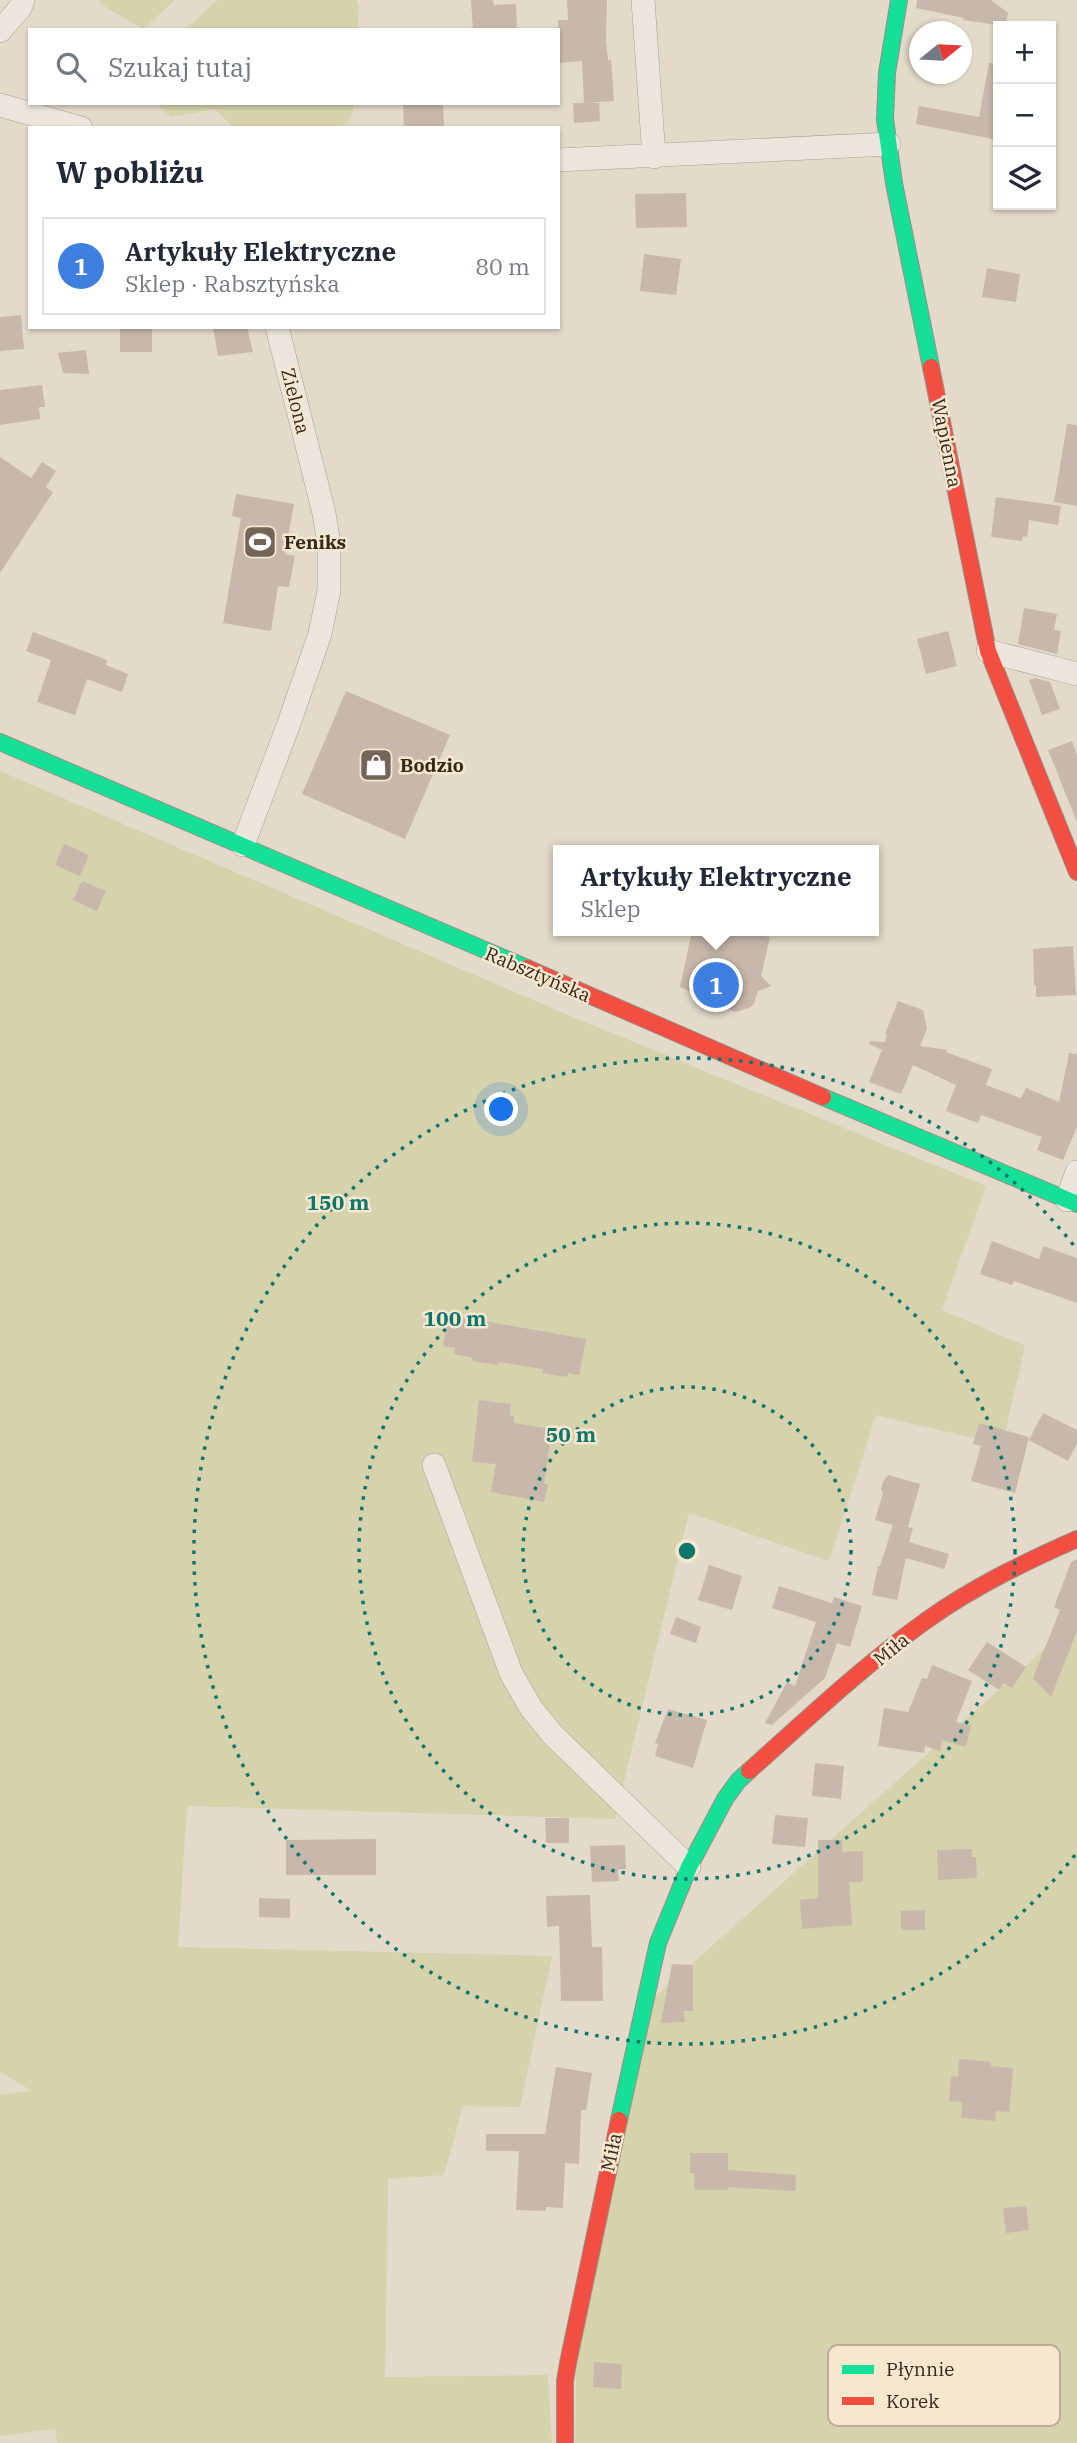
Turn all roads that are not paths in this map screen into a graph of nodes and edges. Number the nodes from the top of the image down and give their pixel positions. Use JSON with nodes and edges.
{"nodes":[{"id":1,"x":23,"y":0,"type":"edge"},
{"id":2,"x":643,"y":0,"type":"edge"},
{"id":3,"x":899,"y":0,"type":"edge"},
{"id":4,"x":0,"y":31,"type":"edge"},
{"id":5,"x":0,"y":105,"type":"edge"},
{"id":6,"x":74,"y":126,"type":"edge"},
{"id":7,"x":889,"y":144,"type":"junction"},
{"id":8,"x":654,"y":157,"type":"junction"},
{"id":9,"x":560,"y":160,"type":"edge"},
{"id":10,"x":278,"y":329,"type":"edge"},
{"id":11,"x":988,"y":651,"type":"junction"},
{"id":12,"x":1077,"y":674,"type":"edge"},
{"id":13,"x":0,"y":742,"type":"edge"},
{"id":14,"x":243,"y":845,"type":"junction"},
{"id":15,"x":1077,"y":872,"type":"edge"},
{"id":16,"x":1077,"y":1172,"type":"edge"},
{"id":17,"x":1072,"y":1202,"type":"edge"},
{"id":18,"x":434,"y":1465,"type":"dead end"},
{"id":19,"x":1077,"y":1539,"type":"edge"},
{"id":20,"x":689,"y":1867,"type":"junction"},
{"id":21,"x":565,"y":2443,"type":"edge"}],
"edges":[{"from":1,"to":4,"type":"street"},
{"from":2,"to":8,"type":"street"},
{"from":3,"to":7,"type":"street","name":"Wapienna"},
{"from":5,"to":6,"type":"street"},
{"from":7,"to":8,"type":"street"},
{"from":7,"to":11,"type":"street","name":"Wapienna"},
{"from":8,"to":9,"type":"street"},
{"from":10,"to":14,"type":"street","name":"Zielona"},
{"from":11,"to":12,"type":"street"},
{"from":11,"to":15,"type":"street","name":"Wapienna"},
{"from":13,"to":14,"type":"street","name":"Rabsztyńska"},
{"from":14,"to":17,"type":"street","name":"Rabsztyńska"},
{"from":16,"to":17,"type":"street"},
{"from":18,"to":20,"type":"street"},
{"from":19,"to":20,"type":"street","name":"Miła"},
{"from":20,"to":21,"type":"street","name":"Miła"}]}
